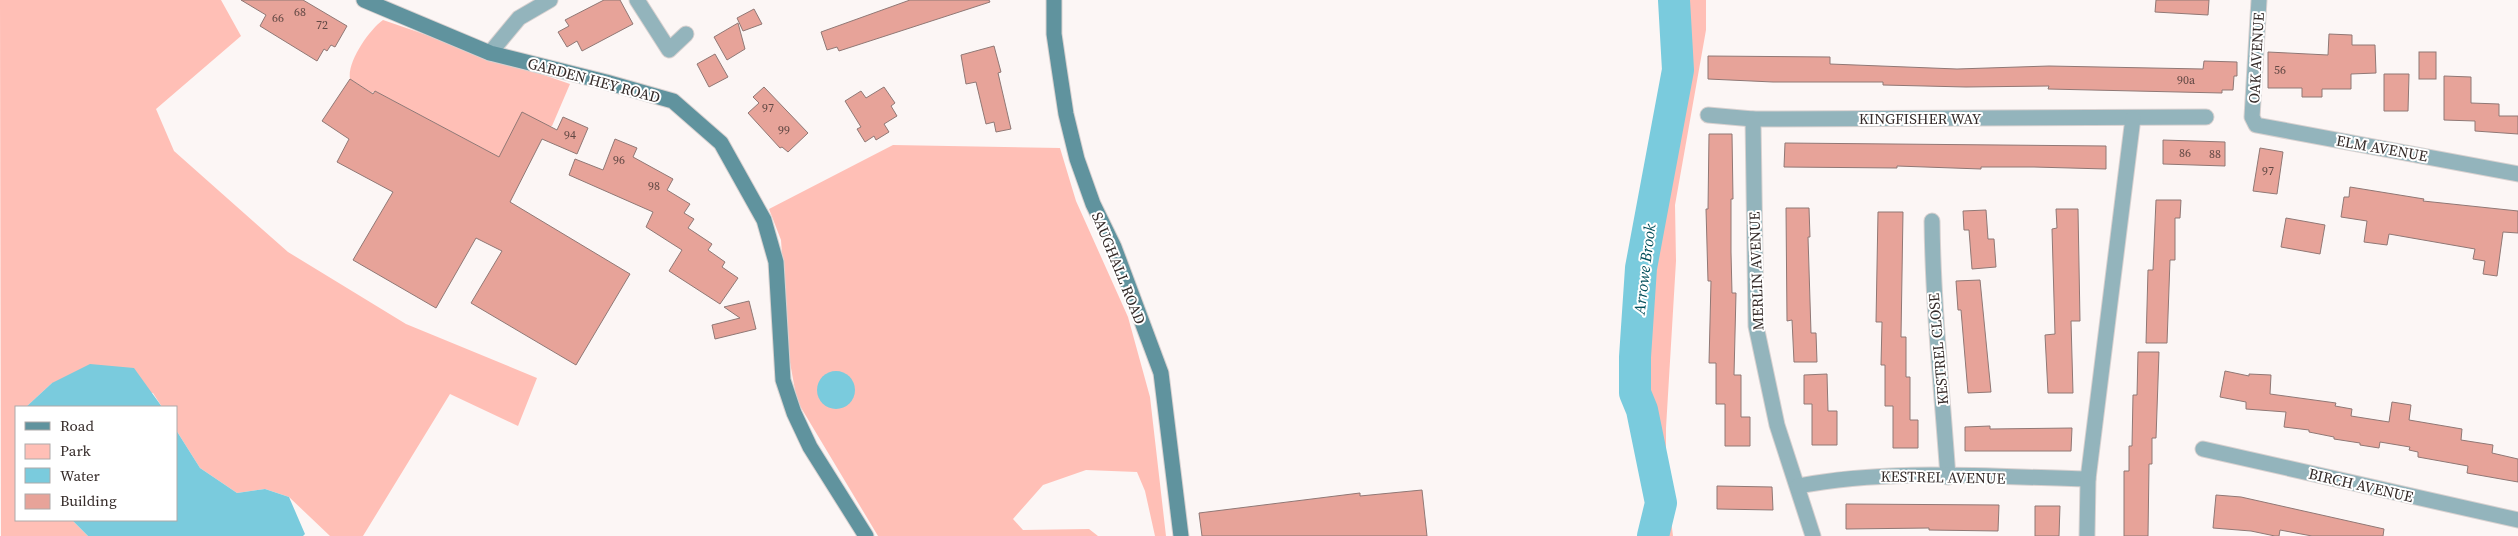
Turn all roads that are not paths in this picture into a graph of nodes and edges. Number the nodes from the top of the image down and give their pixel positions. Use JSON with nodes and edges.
{"nodes":[{"id":1,"x":364,"y":0,"type":"edge"},
{"id":2,"x":550,"y":0,"type":"edge"},
{"id":3,"x":637,"y":0,"type":"edge"},
{"id":4,"x":1054,"y":0,"type":"edge"},
{"id":5,"x":2259,"y":0,"type":"edge"},
{"id":6,"x":686,"y":34,"type":"dead end"},
{"id":7,"x":490,"y":52,"type":"junction"},
{"id":8,"x":1708,"y":115,"type":"dead end"},
{"id":9,"x":2206,"y":117,"type":"dead end"},
{"id":10,"x":2252,"y":117,"type":"joint"},
{"id":11,"x":2133,"y":118,"type":"junction"},
{"id":12,"x":1753,"y":119,"type":"junction"},
{"id":13,"x":2518,"y":174,"type":"edge"},
{"id":14,"x":1932,"y":221,"type":"dead end"},
{"id":15,"x":2203,"y":449,"type":"dead end"},
{"id":16,"x":1948,"y":477,"type":"junction"},
{"id":17,"x":2088,"y":479,"type":"junction"},
{"id":18,"x":1798,"y":486,"type":"junction"},
{"id":19,"x":2518,"y":520,"type":"edge"},
{"id":20,"x":866,"y":536,"type":"edge"},
{"id":21,"x":1181,"y":536,"type":"edge"},
{"id":22,"x":1813,"y":536,"type":"edge"},
{"id":23,"x":2087,"y":536,"type":"edge"}],
"edges":[{"from":1,"to":7,"type":"street","name":"GARDEN HEY ROAD"},
{"from":2,"to":7,"type":"street"},
{"from":3,"to":6,"type":"street"},
{"from":4,"to":21,"type":"street","name":"SAUGHALL ROAD"},
{"from":5,"to":10,"type":"street","name":"OAK AVENUE"},
{"from":7,"to":20,"type":"street","name":"GARDEN HEY ROAD"},
{"from":8,"to":12,"type":"street","name":"KINGFISHER WAY"},
{"from":9,"to":11,"type":"street","name":"KINGFISHER WAY"},
{"from":10,"to":13,"type":"street","name":"ELM AVENUE"},
{"from":11,"to":12,"type":"street","name":"KINGFISHER WAY"},
{"from":11,"to":17,"type":"street"},
{"from":12,"to":18,"type":"street","name":"MERLIN AVENUE"},
{"from":14,"to":16,"type":"street","name":"KESTREL CLOSE"},
{"from":15,"to":19,"type":"street","name":"BIRCH AVENUE"},
{"from":16,"to":17,"type":"street","name":"KESTREL AVENUE"},
{"from":16,"to":18,"type":"street","name":"KESTREL AVENUE"},
{"from":17,"to":23,"type":"street"},
{"from":18,"to":22,"type":"street","name":"MERLIN AVENUE"}]}
